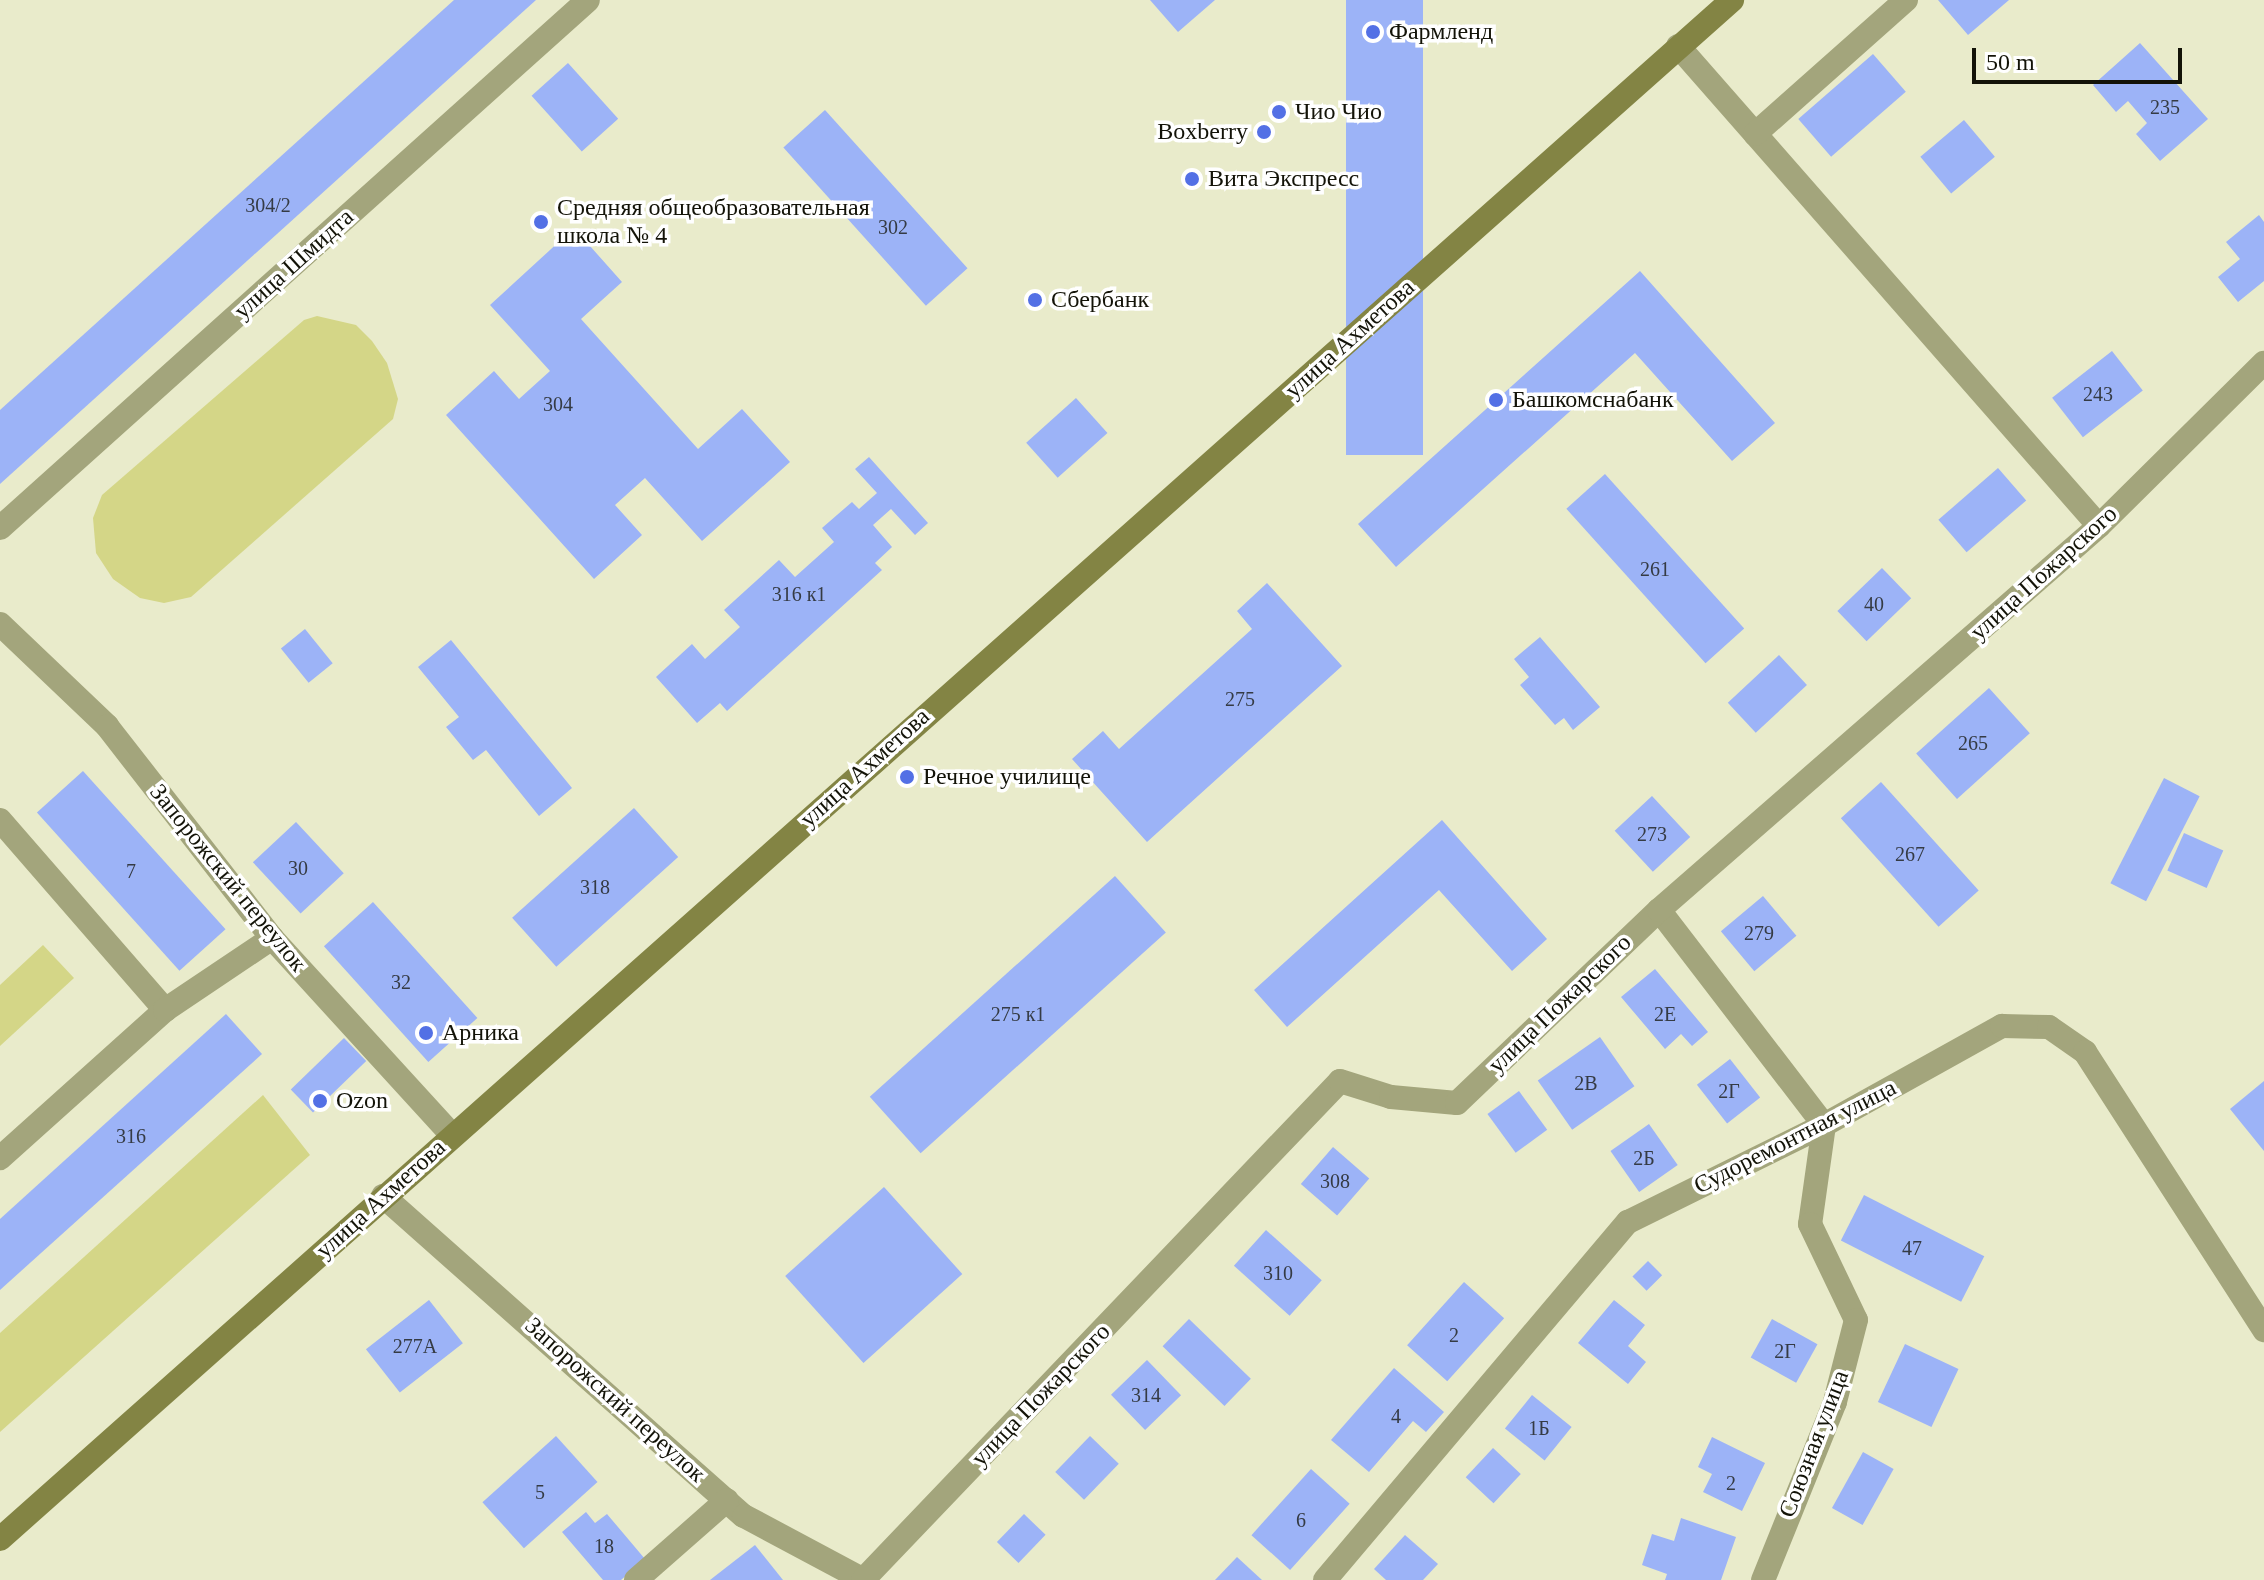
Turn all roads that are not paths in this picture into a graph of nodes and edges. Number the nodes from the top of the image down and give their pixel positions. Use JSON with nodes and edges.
{"nodes":[{"id":1,"x":588,"y":0,"type":"edge"},
{"id":2,"x":1732,"y":0,"type":"edge"},
{"id":3,"x":1906,"y":0,"type":"edge"},
{"id":4,"x":1678,"y":46,"type":"junction"},
{"id":5,"x":1755,"y":134,"type":"junction"},
{"id":6,"x":2264,"y":363,"type":"edge"},
{"id":7,"x":2099,"y":526,"type":"junction"},
{"id":8,"x":0,"y":528,"type":"edge"},
{"id":9,"x":0,"y":624,"type":"edge"},
{"id":10,"x":0,"y":820,"type":"edge"},
{"id":11,"x":1659,"y":910,"type":"junction"},
{"id":12,"x":272,"y":938,"type":"junction"},
{"id":13,"x":165,"y":1010,"type":"junction"},
{"id":14,"x":1824,"y":1125,"type":"junction"},
{"id":15,"x":452,"y":1135,"type":"junction"},
{"id":16,"x":0,"y":1158,"type":"edge"},
{"id":17,"x":383,"y":1196,"type":"junction"},
{"id":18,"x":2264,"y":1330,"type":"edge"},
{"id":19,"x":727,"y":1500,"type":"junction"},
{"id":20,"x":0,"y":1539,"type":"edge"},
{"id":21,"x":636,"y":1580,"type":"edge"},
{"id":22,"x":864,"y":1580,"type":"edge"},
{"id":23,"x":1325,"y":1580,"type":"edge"},
{"id":24,"x":1763,"y":1580,"type":"edge"}],
"edges":[{"from":1,"to":8,"type":"street","name":"улица Шмидта"},
{"from":2,"to":4,"type":"main road","name":"улица Ахметова"},
{"from":3,"to":5,"type":"street"},
{"from":4,"to":5,"type":"street"},
{"from":4,"to":15,"type":"main road","name":"улица Ахметова"},
{"from":5,"to":7,"type":"street"},
{"from":6,"to":7,"type":"street","name":"улица Пожарского"},
{"from":7,"to":11,"type":"street","name":"улица Пожарского"},
{"from":9,"to":12,"type":"street","name":"Запорожский переулок"},
{"from":10,"to":13,"type":"street"},
{"from":11,"to":14,"type":"street"},
{"from":11,"to":22,"type":"street","name":"улица Пожарского"},
{"from":12,"to":13,"type":"street"},
{"from":12,"to":15,"type":"street","name":"Запорожский переулок"},
{"from":13,"to":16,"type":"street"},
{"from":14,"to":18,"type":"street","name":"Судоремонтная улица"},
{"from":14,"to":23,"type":"street","name":"Судоремонтная улица"},
{"from":14,"to":24,"type":"street","name":"Союзная улица"},
{"from":15,"to":17,"type":"main road","name":"улица Ахметова"},
{"from":17,"to":19,"type":"street","name":"Запорожский переулок"},
{"from":17,"to":20,"type":"main road","name":"улица Ахметова"},
{"from":19,"to":21,"type":"street"},
{"from":19,"to":22,"type":"street","name":"Запорожский переулок"}]}
